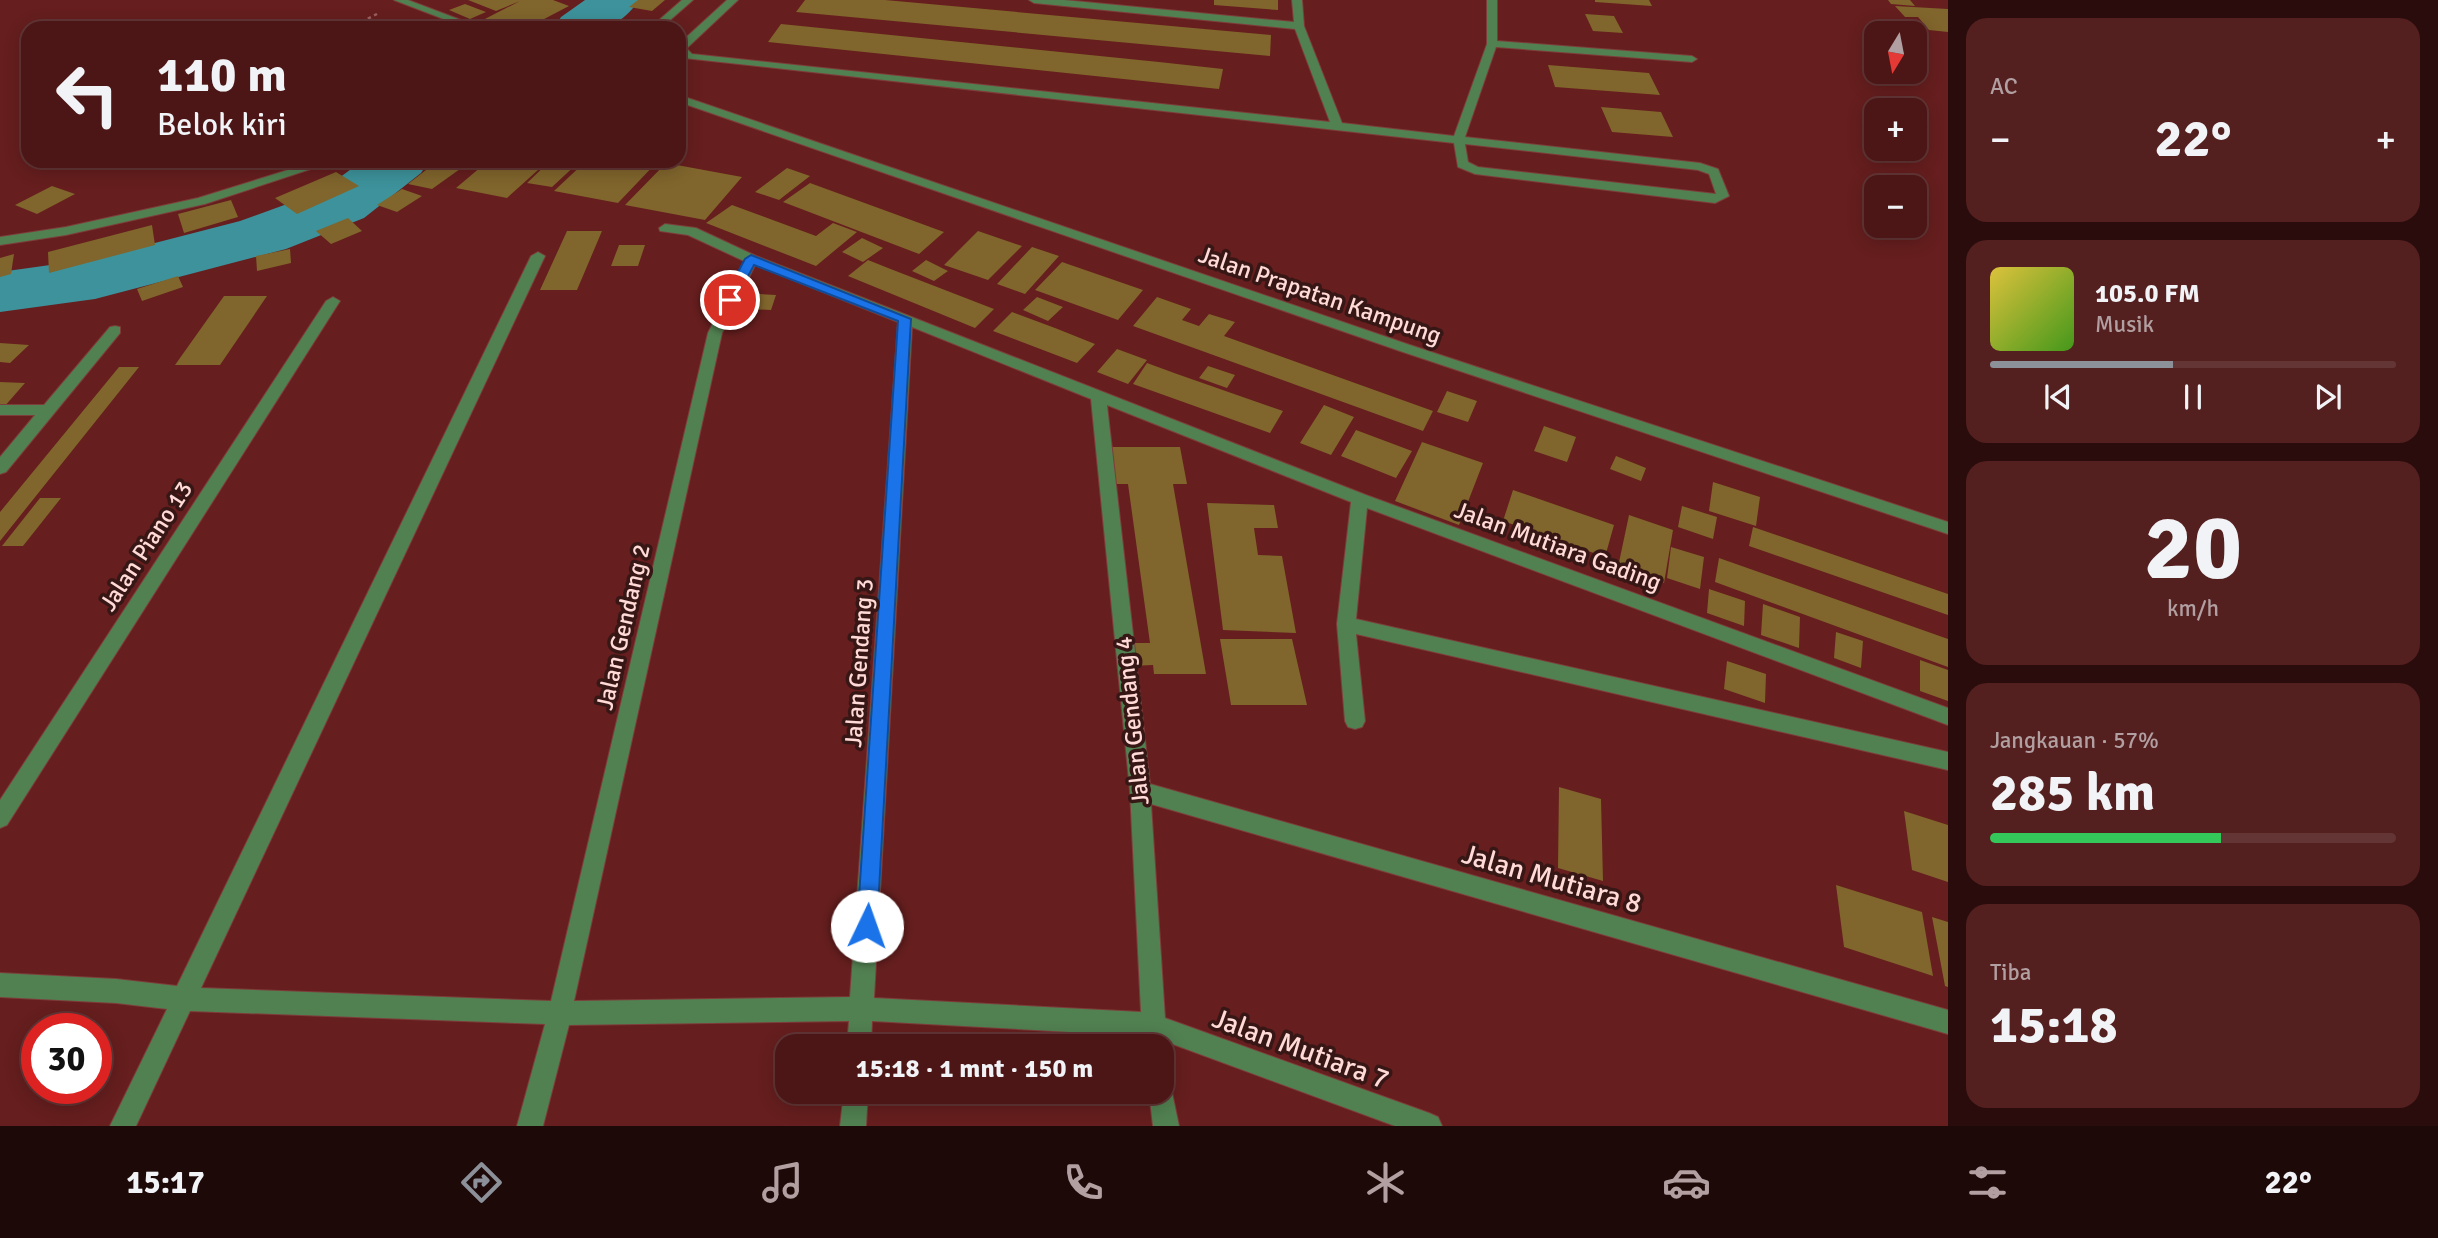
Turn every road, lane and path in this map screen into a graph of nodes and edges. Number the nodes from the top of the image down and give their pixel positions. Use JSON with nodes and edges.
{"nodes":[{"id":1,"x":688,"y":0,"type":"edge"},
{"id":2,"x":733,"y":0,"type":"edge"},
{"id":3,"x":1034,"y":0,"type":"edge"},
{"id":4,"x":1297,"y":0,"type":"edge"},
{"id":5,"x":1492,"y":0,"type":"edge"},
{"id":6,"x":404,"y":1,"type":"edge"},
{"id":7,"x":458,"y":21,"type":"edge"},
{"id":8,"x":663,"y":21,"type":"edge"},
{"id":9,"x":1299,"y":26,"type":"junction"},
{"id":10,"x":686,"y":43,"type":"edge"},
{"id":11,"x":1492,"y":44,"type":"junction"},
{"id":12,"x":686,"y":54,"type":"edge"},
{"id":13,"x":1692,"y":59,"type":"dead end"},
{"id":14,"x":686,"y":100,"type":"edge"},
{"id":15,"x":1338,"y":126,"type":"junction"},
{"id":16,"x":1458,"y":139,"type":"junction"},
{"id":17,"x":307,"y":168,"type":"edge"},
{"id":18,"x":665,"y":228,"type":"dead end"},
{"id":19,"x":0,"y":241,"type":"edge"},
{"id":20,"x":538,"y":256,"type":"dead end"},
{"id":21,"x":751,"y":259,"type":"junction"},
{"id":22,"x":333,"y":301,"type":"dead end"},
{"id":23,"x":905,"y":319,"type":"junction"},
{"id":24,"x":114,"y":330,"type":"dead end"},
{"id":25,"x":1098,"y":397,"type":"junction"},
{"id":26,"x":0,"y":410,"type":"edge"},
{"id":27,"x":48,"y":410,"type":"junction"},
{"id":28,"x":0,"y":468,"type":"edge"},
{"id":29,"x":1360,"y":499,"type":"junction"},
{"id":30,"x":1948,"y":528,"type":"edge"},
{"id":31,"x":1346,"y":624,"type":"junction"},
{"id":32,"x":1948,"y":717,"type":"edge"},
{"id":33,"x":1356,"y":721,"type":"dead end"},
{"id":34,"x":1948,"y":761,"type":"edge"},
{"id":35,"x":1140,"y":790,"type":"junction"},
{"id":36,"x":0,"y":818,"type":"edge"},
{"id":37,"x":0,"y":985,"type":"edge"},
{"id":38,"x":184,"y":999,"type":"junction"},
{"id":39,"x":862,"y":1009,"type":"junction"},
{"id":40,"x":560,"y":1013,"type":"junction"},
{"id":41,"x":1948,"y":1023,"type":"edge"},
{"id":42,"x":860,"y":1034,"type":"edge"},
{"id":43,"x":1132,"y":1034,"type":"edge"},
{"id":44,"x":1154,"y":1034,"type":"edge"},
{"id":45,"x":1174,"y":1043,"type":"edge"},
{"id":46,"x":855,"y":1104,"type":"edge"},
{"id":47,"x":1163,"y":1104,"type":"edge"},
{"id":48,"x":123,"y":1126,"type":"edge"},
{"id":49,"x":530,"y":1126,"type":"edge"},
{"id":50,"x":853,"y":1126,"type":"edge"},
{"id":51,"x":1166,"y":1126,"type":"edge"},
{"id":52,"x":1429,"y":1126,"type":"edge"}],
"edges":[{"from":1,"to":8,"type":"street"},
{"from":2,"to":10,"type":"street"},
{"from":3,"to":9,"type":"street"},
{"from":4,"to":9,"type":"street"},
{"from":5,"to":11,"type":"street"},
{"from":6,"to":7,"type":"street"},
{"from":9,"to":15,"type":"street"},
{"from":11,"to":13,"type":"street"},
{"from":11,"to":16,"type":"street"},
{"from":12,"to":15,"type":"street"},
{"from":14,"to":30,"type":"street","name":"Jalan Prapatan Kampung"},
{"from":15,"to":16,"type":"street"},
{"from":16,"to":16,"type":"street"},
{"from":17,"to":19,"type":"street"},
{"from":18,"to":21,"type":"street","name":"Jalan Mutiara Gading"},
{"from":20,"to":38,"type":"street"},
{"from":21,"to":23,"type":"street","name":"Jalan Mutiara Gading"},
{"from":21,"to":40,"type":"street","name":"Jalan Gendang 2"},
{"from":22,"to":36,"type":"street","name":"Jalan Piano 13"},
{"from":23,"to":25,"type":"street","name":"Jalan Mutiara Gading"},
{"from":23,"to":39,"type":"street","name":"Jalan Gendang 3"},
{"from":24,"to":27,"type":"street"},
{"from":25,"to":29,"type":"street","name":"Jalan Mutiara Gading"},
{"from":25,"to":35,"type":"street","name":"Jalan Gendang 4"},
{"from":26,"to":27,"type":"street"},
{"from":27,"to":28,"type":"street"},
{"from":29,"to":31,"type":"street"},
{"from":29,"to":32,"type":"street","name":"Jalan Mutiara Gading"},
{"from":31,"to":33,"type":"street"},
{"from":31,"to":34,"type":"street"},
{"from":35,"to":41,"type":"street","name":"Jalan Mutiara 8"},
{"from":35,"to":44,"type":"street","name":"Jalan Gendang 4"},
{"from":37,"to":38,"type":"street","name":"Jalan Mutiara 7"},
{"from":38,"to":40,"type":"street","name":"Jalan Mutiara 7"},
{"from":38,"to":48,"type":"street"},
{"from":39,"to":40,"type":"street","name":"Jalan Mutiara 7"},
{"from":39,"to":42,"type":"street","name":"Jalan Gendang 3"},
{"from":39,"to":43,"type":"street","name":"Jalan Mutiara 7"},
{"from":40,"to":49,"type":"street","name":"Jalan Gendang 2"},
{"from":45,"to":52,"type":"street","name":"Jalan Mutiara 7"},
{"from":46,"to":50,"type":"street"},
{"from":47,"to":51,"type":"street"}]}
